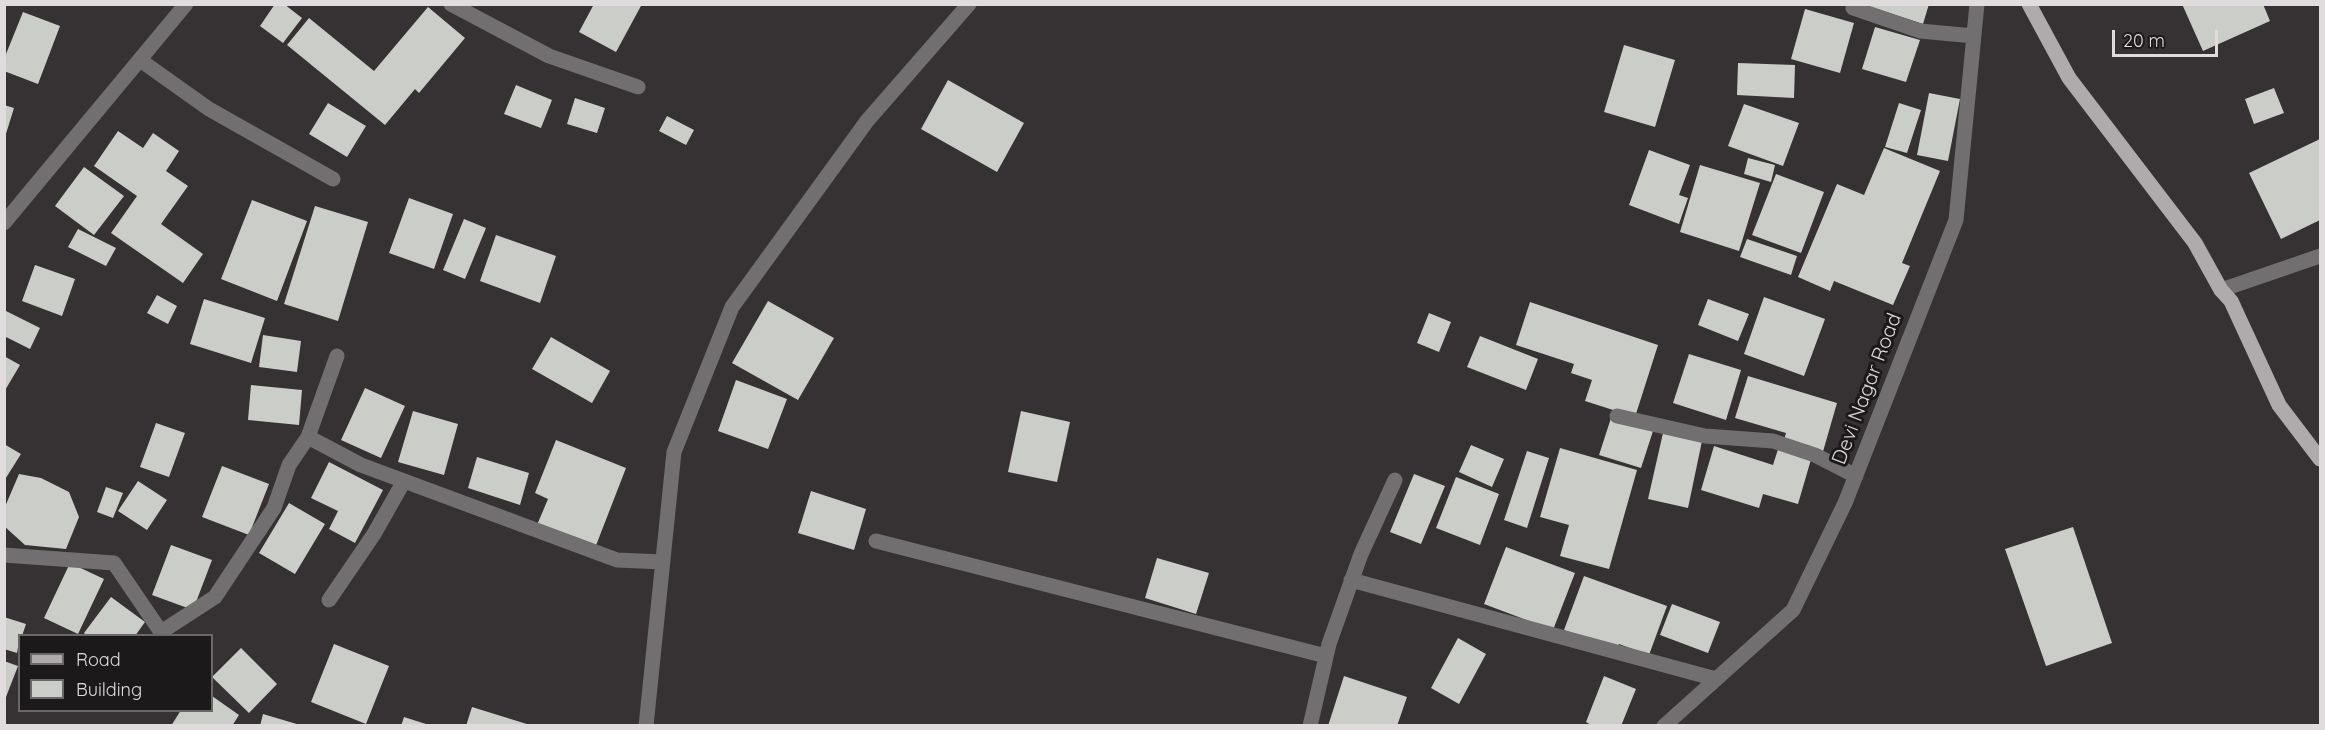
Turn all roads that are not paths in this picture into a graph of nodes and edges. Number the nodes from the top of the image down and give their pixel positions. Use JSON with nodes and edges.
{"nodes":[{"id":1,"x":186,"y":4,"type":"edge"},
{"id":2,"x":451,"y":4,"type":"edge"},
{"id":3,"x":969,"y":4,"type":"edge"},
{"id":4,"x":1977,"y":4,"type":"edge"},
{"id":5,"x":2029,"y":4,"type":"edge"},
{"id":6,"x":1853,"y":8,"type":"dead end"},
{"id":7,"x":1974,"y":36,"type":"junction"},
{"id":8,"x":140,"y":60,"type":"junction"},
{"id":9,"x":638,"y":87,"type":"dead end"},
{"id":10,"x":333,"y":179,"type":"dead end"},
{"id":11,"x":4,"y":224,"type":"edge"},
{"id":12,"x":2320,"y":256,"type":"edge"},
{"id":13,"x":2221,"y":290,"type":"junction"},
{"id":14,"x":337,"y":356,"type":"dead end"},
{"id":15,"x":1617,"y":416,"type":"dead end"},
{"id":16,"x":308,"y":437,"type":"junction"},
{"id":17,"x":2320,"y":459,"type":"edge"},
{"id":18,"x":1856,"y":476,"type":"junction"},
{"id":19,"x":1395,"y":480,"type":"dead end"},
{"id":20,"x":404,"y":481,"type":"junction"},
{"id":21,"x":876,"y":542,"type":"dead end"},
{"id":22,"x":4,"y":555,"type":"edge"},
{"id":23,"x":663,"y":562,"type":"junction"},
{"id":24,"x":1352,"y":580,"type":"junction"},
{"id":25,"x":329,"y":600,"type":"dead end"},
{"id":26,"x":1326,"y":657,"type":"junction"},
{"id":27,"x":1716,"y":679,"type":"junction"},
{"id":28,"x":646,"y":726,"type":"edge"},
{"id":29,"x":1310,"y":726,"type":"edge"},
{"id":30,"x":1664,"y":726,"type":"edge"}],
"edges":[{"from":1,"to":8,"type":"street"},
{"from":2,"to":9,"type":"street"},
{"from":3,"to":23,"type":"street"},
{"from":4,"to":7,"type":"street","name":"Devi Nagar Road"},
{"from":5,"to":13,"type":"main road"},
{"from":6,"to":7,"type":"street"},
{"from":7,"to":18,"type":"street","name":"Devi Nagar Road"},
{"from":8,"to":10,"type":"street"},
{"from":8,"to":11,"type":"street"},
{"from":12,"to":13,"type":"street"},
{"from":13,"to":17,"type":"main road"},
{"from":14,"to":16,"type":"street"},
{"from":15,"to":18,"type":"street"},
{"from":16,"to":20,"type":"street"},
{"from":16,"to":22,"type":"street"},
{"from":18,"to":27,"type":"street","name":"Devi Nagar Road"},
{"from":19,"to":24,"type":"street"},
{"from":20,"to":23,"type":"street"},
{"from":20,"to":25,"type":"street"},
{"from":21,"to":26,"type":"street"},
{"from":23,"to":28,"type":"street"},
{"from":24,"to":26,"type":"street"},
{"from":24,"to":27,"type":"street"},
{"from":26,"to":29,"type":"street"},
{"from":27,"to":30,"type":"street","name":"Devi Nagar Road"}]}
